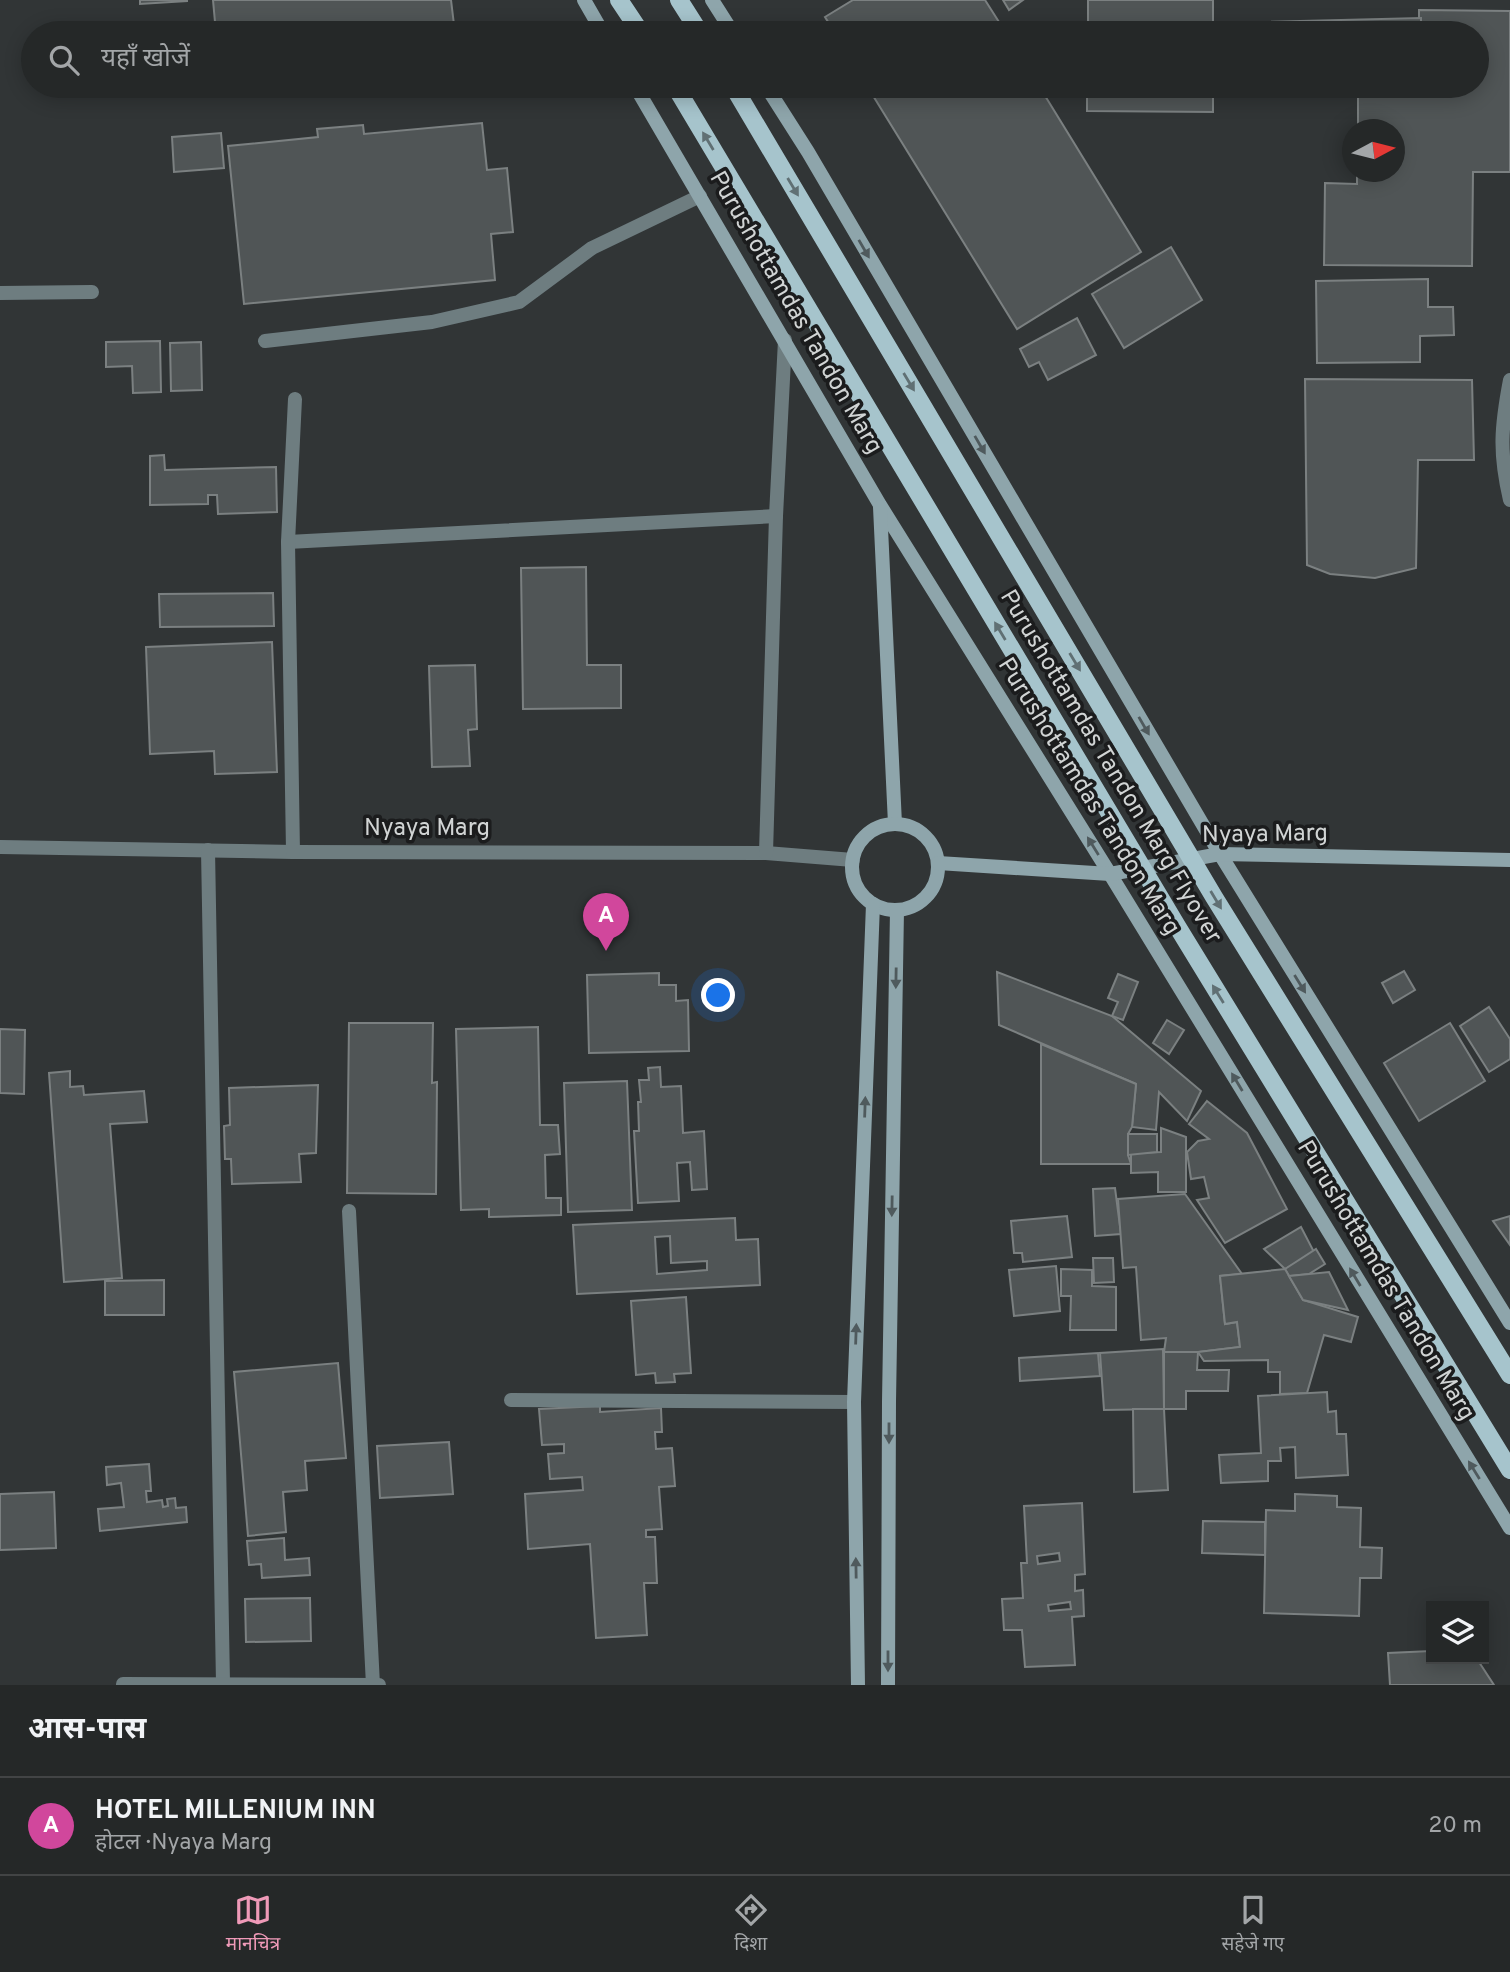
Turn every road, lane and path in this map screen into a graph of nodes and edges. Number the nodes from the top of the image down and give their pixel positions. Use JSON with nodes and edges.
{"nodes":[{"id":1,"x":584,"y":0,"type":"edge"},
{"id":2,"x":619,"y":0,"type":"edge"},
{"id":3,"x":679,"y":0,"type":"edge"},
{"id":4,"x":712,"y":0,"type":"edge"},
{"id":5,"x":596,"y":21,"type":"edge"},
{"id":6,"x":633,"y":21,"type":"edge"},
{"id":7,"x":692,"y":21,"type":"edge"},
{"id":8,"x":725,"y":21,"type":"edge"},
{"id":9,"x":642,"y":98,"type":"edge"},
{"id":10,"x":682,"y":98,"type":"edge"},
{"id":11,"x":740,"y":98,"type":"edge"},
{"id":12,"x":774,"y":98,"type":"edge"},
{"id":13,"x":700,"y":196,"type":"junction"},
{"id":14,"x":92,"y":292,"type":"dead end"},
{"id":15,"x":0,"y":293,"type":"edge"},
{"id":16,"x":785,"y":340,"type":"junction"},
{"id":17,"x":265,"y":341,"type":"dead end"},
{"id":18,"x":1510,"y":380,"type":"edge"},
{"id":19,"x":295,"y":399,"type":"dead end"},
{"id":20,"x":1510,"y":500,"type":"edge"},
{"id":21,"x":880,"y":505,"type":"junction"},
{"id":22,"x":776,"y":516,"type":"junction"},
{"id":23,"x":288,"y":541,"type":"junction"},
{"id":24,"x":895,"y":824,"type":"junction"},
{"id":25,"x":0,"y":847,"type":"edge"},
{"id":26,"x":208,"y":850,"type":"junction"},
{"id":27,"x":293,"y":852,"type":"junction"},
{"id":28,"x":766,"y":853,"type":"junction"},
{"id":29,"x":1220,"y":854,"type":"junction"},
{"id":30,"x":853,"y":860,"type":"junction"},
{"id":31,"x":1510,"y":860,"type":"edge"},
{"id":32,"x":938,"y":863,"type":"junction"},
{"id":33,"x":1110,"y":874,"type":"junction"},
{"id":34,"x":873,"y":904,"type":"junction"},
{"id":35,"x":897,"y":910,"type":"junction"},
{"id":36,"x":349,"y":1211,"type":"dead end"},
{"id":37,"x":1510,"y":1323,"type":"edge"},
{"id":38,"x":1510,"y":1375,"type":"edge"},
{"id":39,"x":511,"y":1400,"type":"dead end"},
{"id":40,"x":853,"y":1402,"type":"junction"},
{"id":41,"x":1510,"y":1470,"type":"edge"},
{"id":42,"x":1510,"y":1528,"type":"edge"},
{"id":43,"x":223,"y":1683,"type":"edge"},
{"id":44,"x":123,"y":1684,"type":"edge"},
{"id":45,"x":373,"y":1685,"type":"edge"},
{"id":46,"x":379,"y":1685,"type":"edge"},
{"id":47,"x":858,"y":1685,"type":"edge"},
{"id":48,"x":888,"y":1685,"type":"edge"}],
"edges":[{"from":1,"to":5,"type":"main road"},
{"from":2,"to":6,"type":"main road"},
{"from":3,"to":7,"type":"main road"},
{"from":4,"to":8,"type":"main road"},
{"from":9,"to":13,"type":"main road","name":"Purushottamdas Tandon Marg"},
{"from":41,"to":10,"type":"main road","name":"Purushottamdas Tandon Marg Flyover","one_way":true,"bridge":true},
{"from":11,"to":38,"type":"main road","name":"Purushottamdas Tandon Marg Flyover","one_way":true,"bridge":true},
{"from":12,"to":29,"type":"main road","one_way":true},
{"from":13,"to":16,"type":"main road","name":"Purushottamdas Tandon Marg"},
{"from":13,"to":17,"type":"street"},
{"from":14,"to":15,"type":"street"},
{"from":16,"to":21,"type":"main road","name":"Purushottamdas Tandon Marg"},
{"from":16,"to":22,"type":"street"},
{"from":18,"to":20,"type":"street"},
{"from":19,"to":23,"type":"street"},
{"from":21,"to":24,"type":"main road"},
{"from":33,"to":21,"type":"main road","name":"Purushottamdas Tandon Marg","one_way":true},
{"from":22,"to":23,"type":"street"},
{"from":22,"to":28,"type":"street"},
{"from":23,"to":27,"type":"street"},
{"from":24,"to":30,"type":"main road"},
{"from":24,"to":32,"type":"main road"},
{"from":25,"to":26,"type":"street","name":"Nyaya Marg"},
{"from":26,"to":27,"type":"street","name":"Nyaya Marg"},
{"from":26,"to":43,"type":"street"},
{"from":27,"to":28,"type":"street","name":"Nyaya Marg"},
{"from":28,"to":30,"type":"street","name":"Nyaya Marg"},
{"from":29,"to":31,"type":"main road","name":"Nyaya Marg"},
{"from":29,"to":33,"type":"main road","name":"Nyaya Marg"},
{"from":29,"to":37,"type":"main road","one_way":true},
{"from":30,"to":34,"type":"main road"},
{"from":32,"to":33,"type":"main road","name":"Nyaya Marg"},
{"from":32,"to":35,"type":"main road"},
{"from":42,"to":33,"type":"main road","name":"Purushottamdas Tandon Marg","one_way":true},
{"from":34,"to":35,"type":"main road"},
{"from":40,"to":34,"type":"main road","one_way":true},
{"from":35,"to":48,"type":"main road","one_way":true},
{"from":36,"to":45,"type":"street"},
{"from":39,"to":40,"type":"street"},
{"from":47,"to":40,"type":"main road","one_way":true},
{"from":43,"to":44,"type":"street"},
{"from":43,"to":45,"type":"street"},
{"from":45,"to":46,"type":"street"}]}
